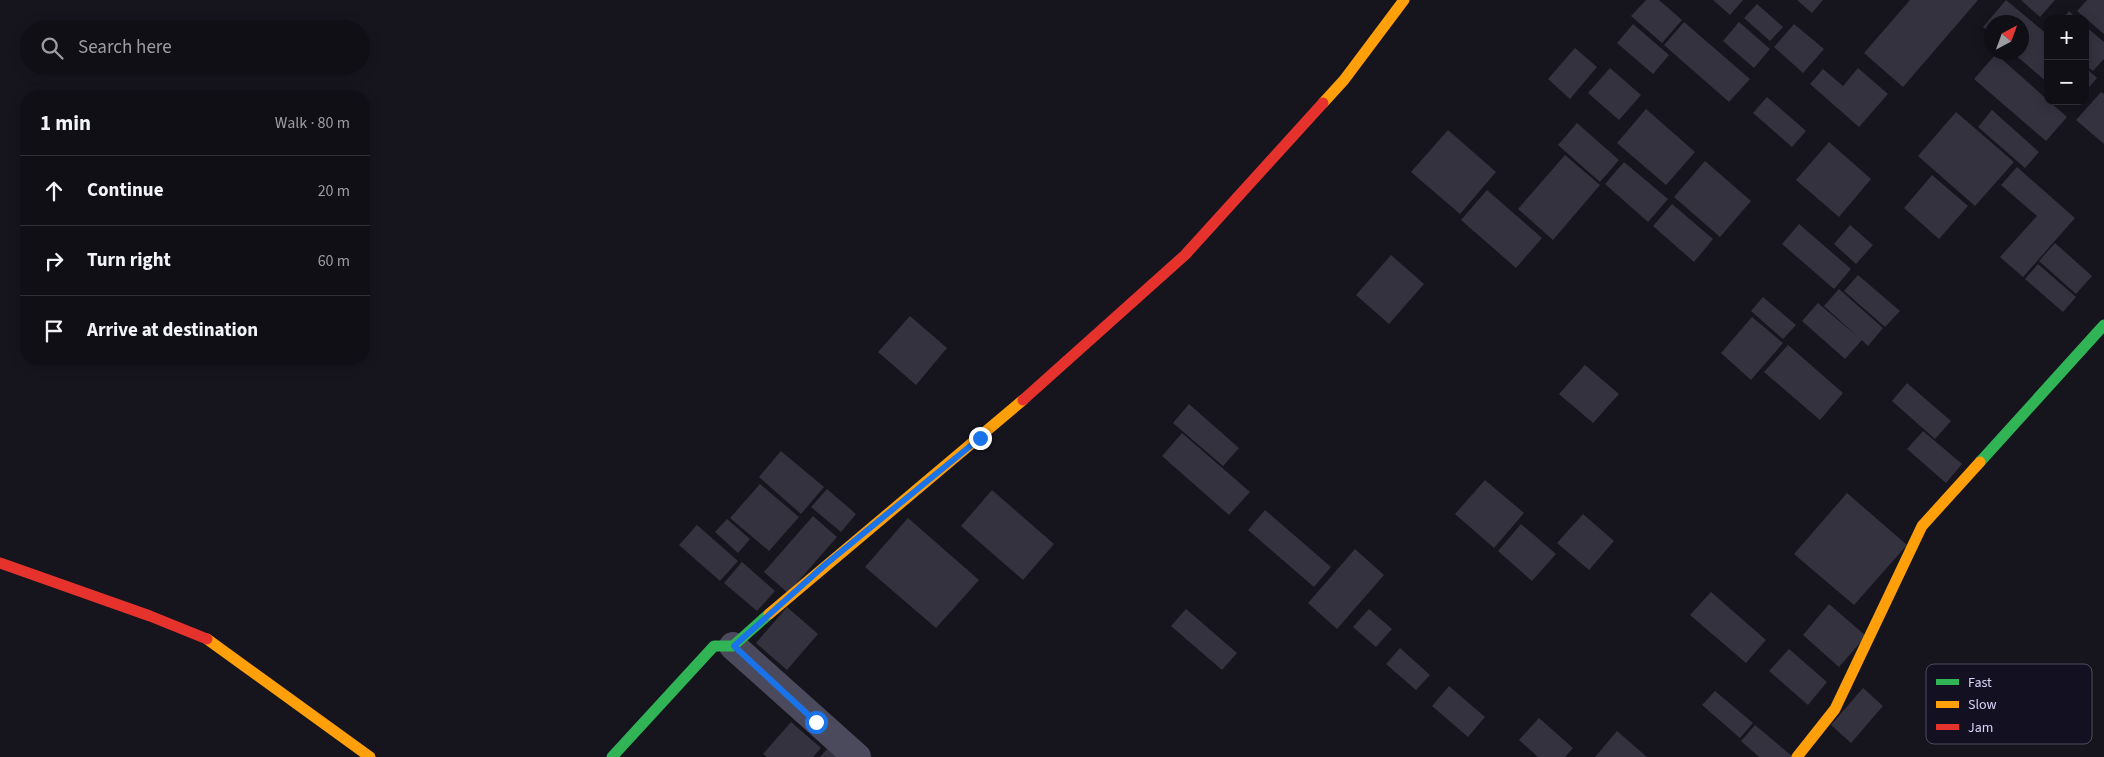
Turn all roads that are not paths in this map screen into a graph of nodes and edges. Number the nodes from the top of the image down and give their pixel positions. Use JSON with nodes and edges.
{"nodes":[{"id":1,"x":1404,"y":0,"type":"edge"},
{"id":2,"x":2104,"y":325,"type":"edge"},
{"id":3,"x":0,"y":563,"type":"edge"},
{"id":4,"x":734,"y":646,"type":"junction"},
{"id":5,"x":370,"y":757,"type":"edge"},
{"id":6,"x":612,"y":757,"type":"edge"},
{"id":7,"x":857,"y":757,"type":"edge"},
{"id":8,"x":1797,"y":757,"type":"edge"}],
"edges":[{"from":1,"to":4,"type":"street"},
{"from":2,"to":8,"type":"street"},
{"from":3,"to":5,"type":"street"},
{"from":4,"to":6,"type":"street"},
{"from":4,"to":7,"type":"street"}]}
